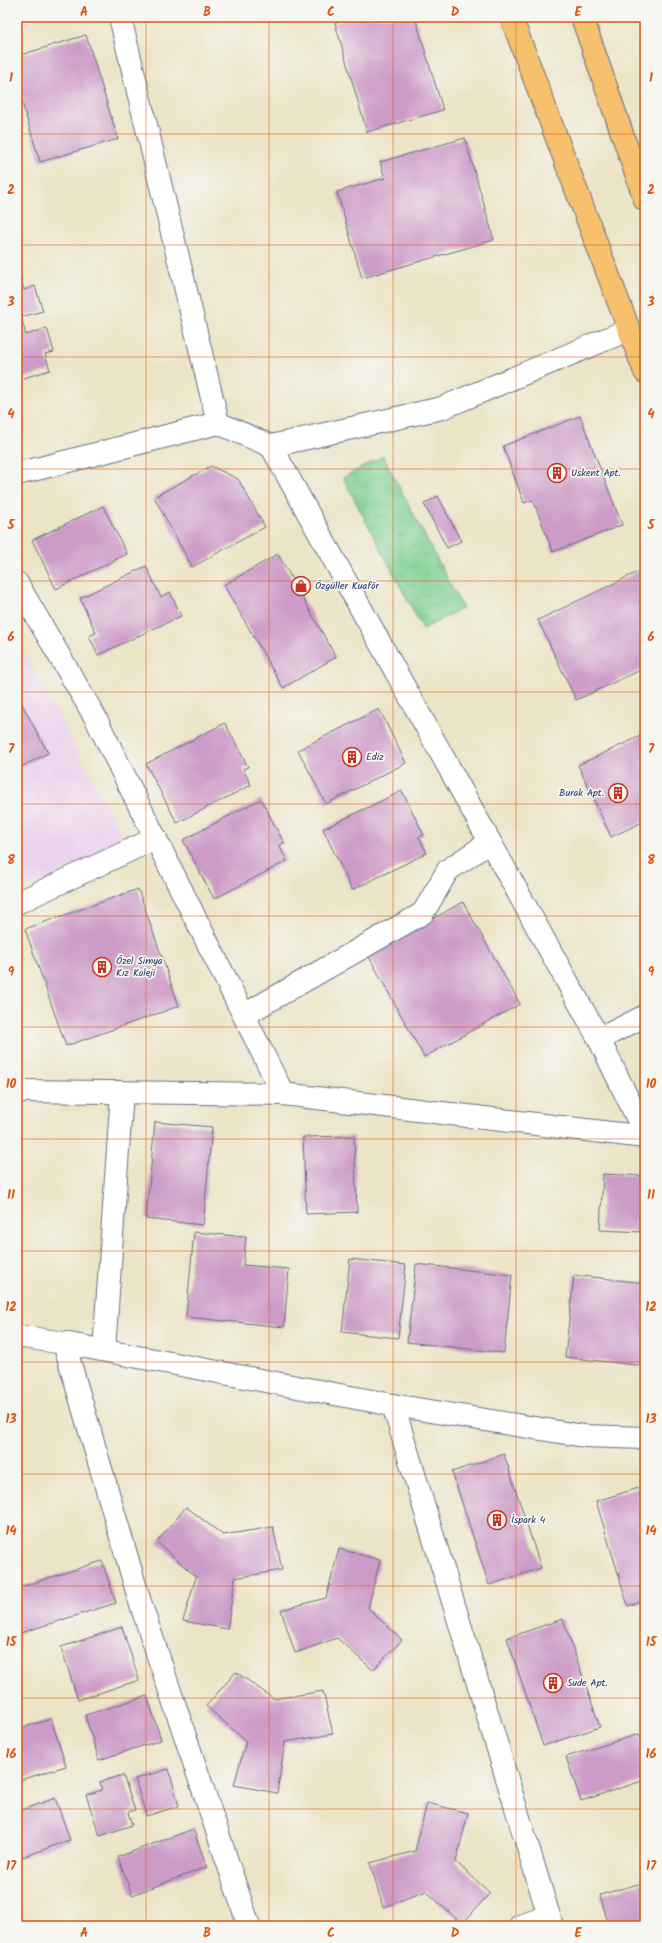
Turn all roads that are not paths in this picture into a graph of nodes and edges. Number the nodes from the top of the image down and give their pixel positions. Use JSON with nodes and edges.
{"nodes":[{"id":1,"x":120,"y":17,"type":"edge"},
{"id":2,"x":511,"y":17,"type":"edge"},
{"id":3,"x":582,"y":17,"type":"edge"},
{"id":4,"x":645,"y":200,"type":"edge"},
{"id":5,"x":628,"y":330,"type":"junction"},
{"id":6,"x":645,"y":372,"type":"edge"},
{"id":7,"x":218,"y":423,"type":"junction"},
{"id":8,"x":271,"y":446,"type":"junction"},
{"id":9,"x":17,"y":474,"type":"edge"},
{"id":10,"x":17,"y":584,"type":"edge"},
{"id":11,"x":156,"y":838,"type":"junction"},
{"id":12,"x":490,"y":842,"type":"junction"},
{"id":13,"x":17,"y":903,"type":"edge"},
{"id":14,"x":244,"y":1015,"type":"junction"},
{"id":15,"x":645,"y":1016,"type":"edge"},
{"id":16,"x":599,"y":1039,"type":"junction"},
{"id":17,"x":17,"y":1090,"type":"edge"},
{"id":18,"x":122,"y":1092,"type":"junction"},
{"id":19,"x":283,"y":1094,"type":"junction"},
{"id":20,"x":645,"y":1135,"type":"edge"},
{"id":21,"x":17,"y":1336,"type":"edge"},
{"id":22,"x":64,"y":1343,"type":"junction"},
{"id":23,"x":104,"y":1350,"type":"junction"},
{"id":24,"x":393,"y":1405,"type":"junction"},
{"id":25,"x":645,"y":1438,"type":"edge"},
{"id":26,"x":550,"y":1921,"type":"edge"},
{"id":27,"x":249,"y":1926,"type":"edge"},
{"id":28,"x":520,"y":1926,"type":"edge"}],
"edges":[{"from":1,"to":7,"type":"street"},
{"from":2,"to":5,"type":"main road"},
{"from":3,"to":4,"type":"main road"},
{"from":5,"to":6,"type":"main road"},
{"from":5,"to":8,"type":"street"},
{"from":7,"to":8,"type":"street"},
{"from":7,"to":9,"type":"street"},
{"from":8,"to":12,"type":"street"},
{"from":10,"to":11,"type":"street"},
{"from":11,"to":13,"type":"street"},
{"from":11,"to":14,"type":"street"},
{"from":12,"to":14,"type":"street"},
{"from":12,"to":16,"type":"street"},
{"from":14,"to":19,"type":"street"},
{"from":15,"to":16,"type":"street"},
{"from":16,"to":20,"type":"street"},
{"from":17,"to":18,"type":"street"},
{"from":18,"to":19,"type":"street"},
{"from":18,"to":23,"type":"street"},
{"from":19,"to":20,"type":"street"},
{"from":21,"to":22,"type":"street"},
{"from":22,"to":23,"type":"street"},
{"from":22,"to":27,"type":"street"},
{"from":23,"to":24,"type":"street"},
{"from":24,"to":25,"type":"street"},
{"from":24,"to":26,"type":"street"},
{"from":26,"to":28,"type":"street"}]}
